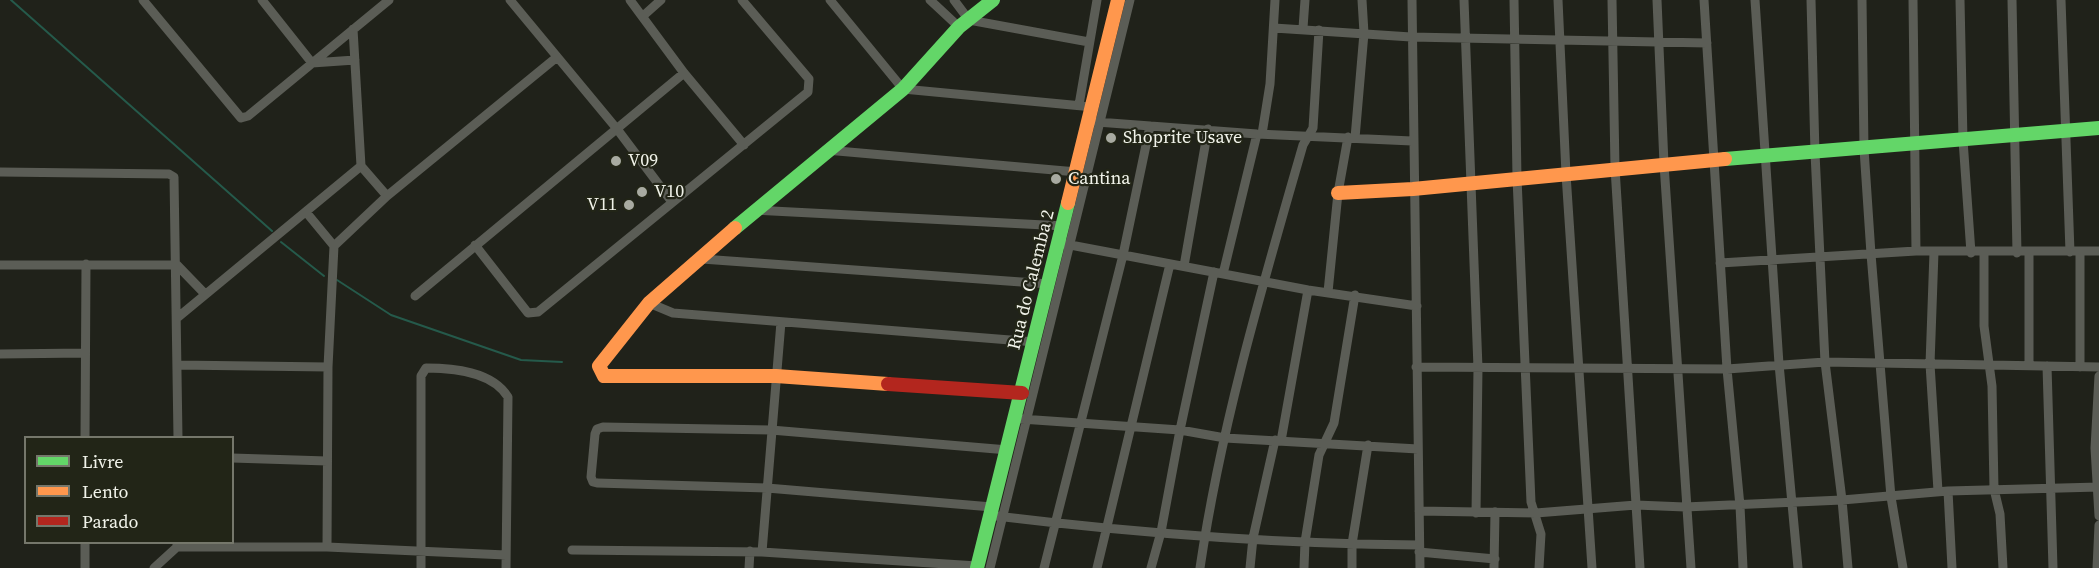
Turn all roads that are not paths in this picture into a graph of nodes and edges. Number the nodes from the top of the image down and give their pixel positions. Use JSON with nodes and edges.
{"nodes":[{"id":1,"x":143,"y":0,"type":"edge"},
{"id":2,"x":262,"y":0,"type":"edge"},
{"id":3,"x":389,"y":0,"type":"edge"},
{"id":4,"x":510,"y":0,"type":"edge"},
{"id":5,"x":630,"y":0,"type":"edge"},
{"id":6,"x":661,"y":0,"type":"edge"},
{"id":7,"x":742,"y":0,"type":"edge"},
{"id":8,"x":830,"y":0,"type":"edge"},
{"id":9,"x":930,"y":0,"type":"edge"},
{"id":10,"x":954,"y":0,"type":"edge"},
{"id":11,"x":993,"y":0,"type":"edge"},
{"id":12,"x":1097,"y":0,"type":"edge"},
{"id":13,"x":1118,"y":0,"type":"edge"},
{"id":14,"x":1130,"y":0,"type":"edge"},
{"id":15,"x":1275,"y":0,"type":"edge"},
{"id":16,"x":1305,"y":0,"type":"edge"},
{"id":17,"x":1362,"y":0,"type":"edge"},
{"id":18,"x":1412,"y":0,"type":"edge"},
{"id":19,"x":1464,"y":0,"type":"edge"},
{"id":20,"x":1514,"y":0,"type":"edge"},
{"id":21,"x":1558,"y":0,"type":"edge"},
{"id":22,"x":1612,"y":0,"type":"edge"},
{"id":23,"x":1657,"y":0,"type":"edge"},
{"id":24,"x":1704,"y":0,"type":"edge"},
{"id":25,"x":1755,"y":0,"type":"edge"},
{"id":26,"x":1811,"y":0,"type":"edge"},
{"id":27,"x":1862,"y":0,"type":"edge"},
{"id":28,"x":1913,"y":0,"type":"edge"},
{"id":29,"x":1960,"y":0,"type":"edge"},
{"id":30,"x":2012,"y":0,"type":"edge"},
{"id":31,"x":2061,"y":0,"type":"edge"},
{"id":32,"x":643,"y":16,"type":"junction"},
{"id":33,"x":1093,"y":20,"type":"junction"},
{"id":34,"x":1113,"y":22,"type":"junction"},
{"id":35,"x":964,"y":24,"type":"junction"},
{"id":36,"x":1274,"y":28,"type":"junction"},
{"id":37,"x":1303,"y":28,"type":"junction"},
{"id":38,"x":353,"y":29,"type":"junction"},
{"id":39,"x":1319,"y":30,"type":"junction"},
{"id":40,"x":1364,"y":33,"type":"junction"},
{"id":41,"x":1411,"y":37,"type":"junction"},
{"id":42,"x":1464,"y":38,"type":"junction"},
{"id":43,"x":1515,"y":39,"type":"junction"},
{"id":44,"x":1559,"y":40,"type":"junction"},
{"id":45,"x":1089,"y":42,"type":"junction"},
{"id":46,"x":1614,"y":42,"type":"junction"},
{"id":47,"x":1659,"y":43,"type":"junction"},
{"id":48,"x":1707,"y":44,"type":"junction"},
{"id":49,"x":557,"y":57,"type":"junction"},
{"id":50,"x":355,"y":60,"type":"junction"},
{"id":51,"x":312,"y":63,"type":"junction"},
{"id":52,"x":684,"y":73,"type":"junction"},
{"id":53,"x":903,"y":89,"type":"junction"},
{"id":54,"x":1086,"y":106,"type":"junction"},
{"id":55,"x":1095,"y":122,"type":"junction"},
{"id":56,"x":1150,"y":126,"type":"junction"},
{"id":57,"x":2099,"y":128,"type":"edge"},
{"id":58,"x":617,"y":129,"type":"junction"},
{"id":59,"x":1208,"y":129,"type":"junction"},
{"id":60,"x":2065,"y":132,"type":"junction"},
{"id":61,"x":1259,"y":134,"type":"junction"},
{"id":62,"x":1307,"y":137,"type":"junction"},
{"id":63,"x":2014,"y":137,"type":"junction"},
{"id":64,"x":1352,"y":138,"type":"junction"},
{"id":65,"x":1963,"y":140,"type":"junction"},
{"id":66,"x":1412,"y":141,"type":"junction"},
{"id":67,"x":1914,"y":144,"type":"junction"},
{"id":68,"x":744,"y":145,"type":"junction"},
{"id":69,"x":1864,"y":149,"type":"junction"},
{"id":70,"x":826,"y":150,"type":"junction"},
{"id":71,"x":1815,"y":153,"type":"junction"},
{"id":72,"x":1767,"y":157,"type":"junction"},
{"id":73,"x":1714,"y":160,"type":"junction"},
{"id":74,"x":1664,"y":164,"type":"junction"},
{"id":75,"x":361,"y":166,"type":"junction"},
{"id":76,"x":1615,"y":168,"type":"junction"},
{"id":77,"x":0,"y":172,"type":"edge"},
{"id":78,"x":1077,"y":172,"type":"junction"},
{"id":79,"x":1566,"y":174,"type":"junction"},
{"id":80,"x":1517,"y":178,"type":"junction"},
{"id":81,"x":1472,"y":182,"type":"junction"},
{"id":82,"x":1413,"y":189,"type":"junction"},
{"id":83,"x":1338,"y":193,"type":"junction"},
{"id":84,"x":387,"y":196,"type":"junction"},
{"id":85,"x":672,"y":202,"type":"junction"},
{"id":86,"x":753,"y":210,"type":"junction"},
{"id":87,"x":306,"y":212,"type":"junction"},
{"id":88,"x":1064,"y":226,"type":"junction"},
{"id":89,"x":1066,"y":244,"type":"junction"},
{"id":90,"x":475,"y":245,"type":"junction"},
{"id":91,"x":334,"y":246,"type":"junction"},
{"id":92,"x":1916,"y":251,"type":"junction"},
{"id":93,"x":2099,"y":251,"type":"edge"},
{"id":94,"x":1934,"y":252,"type":"junction"},
{"id":95,"x":2075,"y":252,"type":"junction"},
{"id":96,"x":1971,"y":253,"type":"junction"},
{"id":97,"x":1984,"y":253,"type":"junction"},
{"id":98,"x":2017,"y":253,"type":"junction"},
{"id":99,"x":2029,"y":253,"type":"junction"},
{"id":100,"x":1871,"y":254,"type":"junction"},
{"id":101,"x":1123,"y":255,"type":"junction"},
{"id":102,"x":1820,"y":258,"type":"junction"},
{"id":103,"x":702,"y":260,"type":"junction"},
{"id":104,"x":1773,"y":261,"type":"junction"},
{"id":105,"x":1720,"y":263,"type":"junction"},
{"id":106,"x":86,"y":264,"type":"junction"},
{"id":107,"x":1170,"y":264,"type":"junction"},
{"id":108,"x":0,"y":265,"type":"edge"},
{"id":109,"x":177,"y":265,"type":"junction"},
{"id":110,"x":1184,"y":266,"type":"junction"},
{"id":111,"x":1218,"y":273,"type":"junction"},
{"id":112,"x":1264,"y":281,"type":"junction"},
{"id":113,"x":1049,"y":285,"type":"junction"},
{"id":114,"x":1308,"y":290,"type":"junction"},
{"id":115,"x":1328,"y":292,"type":"junction"},
{"id":116,"x":205,"y":294,"type":"junction"},
{"id":117,"x":1355,"y":295,"type":"junction"},
{"id":118,"x":416,"y":296,"type":"dead end"},
{"id":119,"x":649,"y":303,"type":"junction"},
{"id":120,"x":1417,"y":306,"type":"junction"},
{"id":121,"x":177,"y":318,"type":"junction"},
{"id":122,"x":781,"y":322,"type":"junction"},
{"id":123,"x":1035,"y":342,"type":"junction"},
{"id":124,"x":84,"y":353,"type":"junction"},
{"id":125,"x":0,"y":354,"type":"edge"},
{"id":126,"x":1825,"y":362,"type":"junction"},
{"id":127,"x":1879,"y":363,"type":"junction"},
{"id":128,"x":1930,"y":363,"type":"junction"},
{"id":129,"x":1779,"y":364,"type":"junction"},
{"id":130,"x":177,"y":365,"type":"junction"},
{"id":131,"x":1989,"y":365,"type":"junction"},
{"id":132,"x":2029,"y":365,"type":"junction"},
{"id":133,"x":1527,"y":366,"type":"junction"},
{"id":134,"x":1578,"y":366,"type":"junction"},
{"id":135,"x":2047,"y":366,"type":"junction"},
{"id":136,"x":2080,"y":366,"type":"junction"},
{"id":137,"x":328,"y":367,"type":"junction"},
{"id":138,"x":1416,"y":367,"type":"junction"},
{"id":139,"x":1677,"y":367,"type":"junction"},
{"id":140,"x":2099,"y":367,"type":"edge"},
{"id":141,"x":1478,"y":368,"type":"junction"},
{"id":142,"x":1628,"y":368,"type":"junction"},
{"id":143,"x":1727,"y":369,"type":"junction"},
{"id":144,"x":776,"y":376,"type":"junction"},
{"id":145,"x":2099,"y":376,"type":"edge"},
{"id":146,"x":1022,"y":393,"type":"junction"},
{"id":147,"x":1021,"y":419,"type":"junction"},
{"id":148,"x":1081,"y":423,"type":"junction"},
{"id":149,"x":1130,"y":427,"type":"junction"},
{"id":150,"x":771,"y":430,"type":"junction"},
{"id":151,"x":1180,"y":430,"type":"junction"},
{"id":152,"x":85,"y":436,"type":"edge"},
{"id":153,"x":178,"y":436,"type":"edge"},
{"id":154,"x":1225,"y":438,"type":"junction"},
{"id":155,"x":1278,"y":440,"type":"junction"},
{"id":156,"x":1326,"y":442,"type":"junction"},
{"id":157,"x":1368,"y":445,"type":"junction"},
{"id":158,"x":1418,"y":449,"type":"junction"},
{"id":159,"x":1008,"y":450,"type":"junction"},
{"id":160,"x":234,"y":458,"type":"edge"},
{"id":161,"x":327,"y":462,"type":"junction"},
{"id":162,"x":2098,"y":487,"type":"edge"},
{"id":163,"x":767,"y":488,"type":"junction"},
{"id":164,"x":2049,"y":488,"type":"junction"},
{"id":165,"x":1994,"y":489,"type":"junction"},
{"id":166,"x":1938,"y":491,"type":"junction"},
{"id":167,"x":1948,"y":491,"type":"junction"},
{"id":168,"x":1891,"y":497,"type":"junction"},
{"id":169,"x":1842,"y":500,"type":"junction"},
{"id":170,"x":1792,"y":503,"type":"junction"},
{"id":171,"x":1636,"y":505,"type":"junction"},
{"id":172,"x":1740,"y":506,"type":"junction"},
{"id":173,"x":1685,"y":507,"type":"junction"},
{"id":174,"x":1588,"y":509,"type":"junction"},
{"id":175,"x":1419,"y":511,"type":"junction"},
{"id":176,"x":1495,"y":512,"type":"junction"},
{"id":177,"x":995,"y":513,"type":"junction"},
{"id":178,"x":1476,"y":513,"type":"junction"},
{"id":179,"x":1536,"y":513,"type":"junction"},
{"id":180,"x":2099,"y":516,"type":"edge"},
{"id":181,"x":1055,"y":525,"type":"junction"},
{"id":182,"x":2099,"y":525,"type":"edge"},
{"id":183,"x":1106,"y":528,"type":"junction"},
{"id":184,"x":1161,"y":532,"type":"junction"},
{"id":185,"x":1205,"y":535,"type":"junction"},
{"id":186,"x":1253,"y":538,"type":"junction"},
{"id":187,"x":1305,"y":542,"type":"junction"},
{"id":188,"x":85,"y":544,"type":"edge"},
{"id":189,"x":1352,"y":544,"type":"junction"},
{"id":190,"x":177,"y":545,"type":"edge"},
{"id":191,"x":327,"y":547,"type":"junction"},
{"id":192,"x":1419,"y":548,"type":"junction"},
{"id":193,"x":572,"y":550,"type":"dead end"},
{"id":194,"x":421,"y":551,"type":"junction"},
{"id":195,"x":750,"y":551,"type":"junction"},
{"id":196,"x":762,"y":552,"type":"junction"},
{"id":197,"x":506,"y":555,"type":"junction"},
{"id":198,"x":1495,"y":563,"type":"edge"},
{"id":199,"x":981,"y":567,"type":"edge"},
{"id":200,"x":85,"y":568,"type":"edge"},
{"id":201,"x":154,"y":568,"type":"edge"},
{"id":202,"x":421,"y":568,"type":"edge"},
{"id":203,"x":506,"y":568,"type":"edge"},
{"id":204,"x":749,"y":568,"type":"edge"},
{"id":205,"x":1044,"y":568,"type":"edge"},
{"id":206,"x":1097,"y":568,"type":"edge"},
{"id":207,"x":1151,"y":568,"type":"edge"},
{"id":208,"x":1200,"y":568,"type":"edge"},
{"id":209,"x":1250,"y":568,"type":"edge"},
{"id":210,"x":1304,"y":568,"type":"edge"},
{"id":211,"x":1352,"y":568,"type":"edge"},
{"id":212,"x":1420,"y":568,"type":"edge"},
{"id":213,"x":1539,"y":568,"type":"edge"},
{"id":214,"x":1592,"y":568,"type":"edge"},
{"id":215,"x":1640,"y":568,"type":"edge"},
{"id":216,"x":1691,"y":568,"type":"edge"},
{"id":217,"x":1743,"y":568,"type":"edge"},
{"id":218,"x":1798,"y":568,"type":"edge"},
{"id":219,"x":1848,"y":568,"type":"edge"},
{"id":220,"x":1903,"y":568,"type":"edge"},
{"id":221,"x":1952,"y":568,"type":"edge"},
{"id":222,"x":2003,"y":568,"type":"edge"},
{"id":223,"x":2054,"y":568,"type":"edge"},
{"id":224,"x":2097,"y":568,"type":"edge"}],
"edges":[{"from":1,"to":51,"type":"street"},
{"from":2,"to":51,"type":"street"},
{"from":3,"to":38,"type":"street"},
{"from":4,"to":49,"type":"street"},
{"from":5,"to":32,"type":"street"},
{"from":6,"to":32,"type":"street"},
{"from":7,"to":68,"type":"street"},
{"from":8,"to":53,"type":"street"},
{"from":9,"to":35,"type":"street"},
{"from":10,"to":35,"type":"street"},
{"from":11,"to":35,"type":"street"},
{"from":12,"to":33,"type":"street"},
{"from":13,"to":34,"type":"street","name":"Rua do Calemba 2"},
{"from":14,"to":55,"type":"street"},
{"from":15,"to":36,"type":"street"},
{"from":16,"to":37,"type":"street"},
{"from":17,"to":40,"type":"street"},
{"from":18,"to":41,"type":"street"},
{"from":19,"to":42,"type":"street"},
{"from":20,"to":43,"type":"street"},
{"from":21,"to":44,"type":"street"},
{"from":22,"to":46,"type":"street"},
{"from":23,"to":47,"type":"street"},
{"from":24,"to":48,"type":"street"},
{"from":25,"to":72,"type":"street"},
{"from":26,"to":71,"type":"street"},
{"from":27,"to":69,"type":"street"},
{"from":28,"to":67,"type":"street"},
{"from":29,"to":65,"type":"street"},
{"from":30,"to":63,"type":"street"},
{"from":31,"to":60,"type":"street"},
{"from":32,"to":52,"type":"street"},
{"from":33,"to":34,"type":"street"},
{"from":33,"to":45,"type":"street"},
{"from":34,"to":54,"type":"street","name":"Rua do Calemba 2"},
{"from":35,"to":45,"type":"street"},
{"from":35,"to":53,"type":"street"},
{"from":36,"to":37,"type":"street"},
{"from":36,"to":61,"type":"street"},
{"from":37,"to":39,"type":"street"},
{"from":38,"to":50,"type":"street"},
{"from":38,"to":51,"type":"street"},
{"from":39,"to":40,"type":"street"},
{"from":39,"to":62,"type":"street"},
{"from":40,"to":41,"type":"street"},
{"from":40,"to":64,"type":"street"},
{"from":41,"to":42,"type":"street"},
{"from":41,"to":66,"type":"street"},
{"from":42,"to":43,"type":"street"},
{"from":42,"to":81,"type":"street"},
{"from":43,"to":44,"type":"street"},
{"from":43,"to":80,"type":"street"},
{"from":44,"to":46,"type":"street"},
{"from":44,"to":79,"type":"street"},
{"from":45,"to":54,"type":"street"},
{"from":46,"to":47,"type":"street"},
{"from":46,"to":76,"type":"street"},
{"from":47,"to":48,"type":"street"},
{"from":47,"to":74,"type":"street"},
{"from":48,"to":73,"type":"street"},
{"from":49,"to":58,"type":"street"},
{"from":49,"to":84,"type":"street"},
{"from":50,"to":51,"type":"street"},
{"from":50,"to":75,"type":"street"},
{"from":52,"to":58,"type":"street"},
{"from":52,"to":68,"type":"street"},
{"from":53,"to":54,"type":"street"},
{"from":53,"to":70,"type":"street"},
{"from":54,"to":55,"type":"street","name":"Rua do Calemba 2"},
{"from":55,"to":56,"type":"street"},
{"from":55,"to":78,"type":"street","name":"Rua do Calemba 2"},
{"from":55,"to":89,"type":"street"},
{"from":56,"to":59,"type":"street"},
{"from":56,"to":101,"type":"street"},
{"from":57,"to":60,"type":"street"},
{"from":58,"to":85,"type":"street"},
{"from":58,"to":90,"type":"street"},
{"from":59,"to":61,"type":"street"},
{"from":59,"to":110,"type":"street"},
{"from":60,"to":63,"type":"street"},
{"from":60,"to":95,"type":"street"},
{"from":61,"to":62,"type":"street"},
{"from":61,"to":111,"type":"street"},
{"from":62,"to":64,"type":"street"},
{"from":62,"to":112,"type":"street"},
{"from":63,"to":65,"type":"street"},
{"from":63,"to":98,"type":"street"},
{"from":64,"to":66,"type":"street"},
{"from":64,"to":83,"type":"street"},
{"from":65,"to":67,"type":"street"},
{"from":65,"to":96,"type":"street"},
{"from":66,"to":82,"type":"street"},
{"from":67,"to":69,"type":"street"},
{"from":67,"to":92,"type":"street"},
{"from":68,"to":85,"type":"street"},
{"from":69,"to":71,"type":"street"},
{"from":69,"to":100,"type":"street"},
{"from":70,"to":78,"type":"street"},
{"from":70,"to":86,"type":"street"},
{"from":71,"to":72,"type":"street"},
{"from":71,"to":102,"type":"street"},
{"from":72,"to":73,"type":"street"},
{"from":72,"to":104,"type":"street"},
{"from":73,"to":74,"type":"street"},
{"from":73,"to":105,"type":"street"},
{"from":74,"to":76,"type":"street"},
{"from":74,"to":139,"type":"street"},
{"from":75,"to":84,"type":"street"},
{"from":75,"to":87,"type":"street"},
{"from":76,"to":79,"type":"street"},
{"from":76,"to":142,"type":"street"},
{"from":77,"to":109,"type":"street"},
{"from":78,"to":88,"type":"street","name":"Rua do Calemba 2"},
{"from":79,"to":80,"type":"street"},
{"from":79,"to":134,"type":"street"},
{"from":80,"to":81,"type":"street"},
{"from":80,"to":133,"type":"street"},
{"from":81,"to":82,"type":"street"},
{"from":81,"to":141,"type":"street"},
{"from":82,"to":83,"type":"street"},
{"from":82,"to":120,"type":"street"},
{"from":83,"to":115,"type":"street"},
{"from":84,"to":91,"type":"street"},
{"from":85,"to":90,"type":"street"},
{"from":86,"to":88,"type":"street"},
{"from":86,"to":103,"type":"street"},
{"from":87,"to":91,"type":"street"},
{"from":87,"to":116,"type":"street"},
{"from":88,"to":89,"type":"street","name":"Rua do Calemba 2"},
{"from":89,"to":101,"type":"street"},
{"from":89,"to":113,"type":"street","name":"Rua do Calemba 2"},
{"from":89,"to":147,"type":"street"},
{"from":90,"to":118,"type":"street"},
{"from":91,"to":137,"type":"street"},
{"from":92,"to":94,"type":"street"},
{"from":92,"to":100,"type":"street"},
{"from":93,"to":95,"type":"street"},
{"from":94,"to":96,"type":"street"},
{"from":94,"to":128,"type":"street"},
{"from":95,"to":99,"type":"street"},
{"from":95,"to":136,"type":"street"},
{"from":96,"to":97,"type":"street"},
{"from":97,"to":98,"type":"street"},
{"from":97,"to":131,"type":"street"},
{"from":98,"to":99,"type":"street"},
{"from":99,"to":132,"type":"street"},
{"from":100,"to":102,"type":"street"},
{"from":100,"to":127,"type":"street"},
{"from":101,"to":107,"type":"street"},
{"from":101,"to":148,"type":"street"},
{"from":102,"to":104,"type":"street"},
{"from":102,"to":126,"type":"street"},
{"from":103,"to":113,"type":"street"},
{"from":103,"to":119,"type":"street"},
{"from":104,"to":105,"type":"street"},
{"from":104,"to":129,"type":"street"},
{"from":105,"to":143,"type":"street"},
{"from":106,"to":108,"type":"street"},
{"from":106,"to":109,"type":"street"},
{"from":106,"to":124,"type":"street"},
{"from":107,"to":110,"type":"street"},
{"from":107,"to":149,"type":"street"},
{"from":109,"to":116,"type":"street"},
{"from":109,"to":121,"type":"street"},
{"from":110,"to":111,"type":"street"},
{"from":111,"to":112,"type":"street"},
{"from":111,"to":151,"type":"street"},
{"from":112,"to":114,"type":"street"},
{"from":112,"to":154,"type":"street"},
{"from":113,"to":123,"type":"street","name":"Rua do Calemba 2"},
{"from":114,"to":115,"type":"street"},
{"from":114,"to":155,"type":"street"},
{"from":115,"to":117,"type":"street"},
{"from":116,"to":121,"type":"street"},
{"from":117,"to":120,"type":"street"},
{"from":117,"to":156,"type":"street"},
{"from":119,"to":122,"type":"street"},
{"from":119,"to":144,"type":"street"},
{"from":120,"to":138,"type":"street"},
{"from":121,"to":130,"type":"street"},
{"from":122,"to":123,"type":"street"},
{"from":122,"to":144,"type":"street"},
{"from":123,"to":146,"type":"street","name":"Rua do Calemba 2"},
{"from":124,"to":125,"type":"street"},
{"from":124,"to":152,"type":"street"},
{"from":126,"to":127,"type":"street"},
{"from":126,"to":129,"type":"street"},
{"from":126,"to":169,"type":"street"},
{"from":127,"to":128,"type":"street"},
{"from":127,"to":168,"type":"street"},
{"from":128,"to":131,"type":"street"},
{"from":128,"to":166,"type":"street"},
{"from":129,"to":143,"type":"street"},
{"from":129,"to":170,"type":"street"},
{"from":130,"to":137,"type":"street"},
{"from":130,"to":153,"type":"street"},
{"from":131,"to":132,"type":"street"},
{"from":131,"to":165,"type":"street"},
{"from":132,"to":135,"type":"street"},
{"from":133,"to":134,"type":"street"},
{"from":133,"to":141,"type":"street"},
{"from":133,"to":179,"type":"street"},
{"from":134,"to":142,"type":"street"},
{"from":134,"to":174,"type":"street"},
{"from":135,"to":136,"type":"street"},
{"from":135,"to":164,"type":"street"},
{"from":136,"to":140,"type":"street"},
{"from":137,"to":161,"type":"street"},
{"from":138,"to":141,"type":"street"},
{"from":138,"to":158,"type":"street"},
{"from":139,"to":142,"type":"street"},
{"from":139,"to":143,"type":"street"},
{"from":139,"to":173,"type":"street"},
{"from":141,"to":178,"type":"street"},
{"from":142,"to":171,"type":"street"},
{"from":143,"to":172,"type":"street"},
{"from":144,"to":146,"type":"street"},
{"from":144,"to":150,"type":"street"},
{"from":145,"to":162,"type":"street"},
{"from":146,"to":147,"type":"street","name":"Rua do Calemba 2"},
{"from":147,"to":148,"type":"street"},
{"from":147,"to":159,"type":"street","name":"Rua do Calemba 2"},
{"from":147,"to":177,"type":"street"},
{"from":148,"to":149,"type":"street"},
{"from":148,"to":181,"type":"street"},
{"from":149,"to":151,"type":"street"},
{"from":149,"to":183,"type":"street"},
{"from":150,"to":159,"type":"street"},
{"from":150,"to":163,"type":"street"},
{"from":150,"to":163,"type":"street"},
{"from":151,"to":154,"type":"street"},
{"from":151,"to":184,"type":"street"},
{"from":154,"to":155,"type":"street"},
{"from":154,"to":185,"type":"street"},
{"from":155,"to":156,"type":"street"},
{"from":155,"to":186,"type":"street"},
{"from":156,"to":157,"type":"street"},
{"from":156,"to":187,"type":"street"},
{"from":157,"to":158,"type":"street"},
{"from":157,"to":189,"type":"street"},
{"from":158,"to":175,"type":"street"},
{"from":159,"to":177,"type":"street","name":"Rua do Calemba 2"},
{"from":160,"to":161,"type":"street"},
{"from":161,"to":191,"type":"street"},
{"from":162,"to":164,"type":"street"},
{"from":162,"to":180,"type":"street"},
{"from":163,"to":177,"type":"street"},
{"from":163,"to":196,"type":"street"},
{"from":164,"to":165,"type":"street"},
{"from":164,"to":223,"type":"street"},
{"from":165,"to":167,"type":"street"},
{"from":165,"to":222,"type":"street"},
{"from":166,"to":167,"type":"street"},
{"from":166,"to":168,"type":"street"},
{"from":167,"to":221,"type":"street"},
{"from":168,"to":169,"type":"street"},
{"from":168,"to":220,"type":"street"},
{"from":169,"to":170,"type":"street"},
{"from":169,"to":219,"type":"street"},
{"from":170,"to":172,"type":"street"},
{"from":170,"to":218,"type":"street"},
{"from":171,"to":173,"type":"street"},
{"from":171,"to":174,"type":"street"},
{"from":171,"to":215,"type":"street"},
{"from":172,"to":173,"type":"street"},
{"from":172,"to":217,"type":"street"},
{"from":173,"to":216,"type":"street"},
{"from":174,"to":179,"type":"street"},
{"from":174,"to":214,"type":"street"},
{"from":175,"to":178,"type":"street"},
{"from":175,"to":192,"type":"street"},
{"from":176,"to":178,"type":"street"},
{"from":176,"to":179,"type":"street"},
{"from":176,"to":198,"type":"street"},
{"from":177,"to":181,"type":"street"},
{"from":177,"to":199,"type":"street","name":"Rua do Calemba 2"},
{"from":179,"to":213,"type":"street"},
{"from":181,"to":183,"type":"street"},
{"from":181,"to":205,"type":"street"},
{"from":182,"to":224,"type":"street"},
{"from":183,"to":184,"type":"street"},
{"from":183,"to":206,"type":"street"},
{"from":184,"to":185,"type":"street"},
{"from":184,"to":207,"type":"street"},
{"from":185,"to":186,"type":"street"},
{"from":185,"to":208,"type":"street"},
{"from":186,"to":187,"type":"street"},
{"from":186,"to":209,"type":"street"},
{"from":187,"to":189,"type":"street"},
{"from":187,"to":210,"type":"street"},
{"from":188,"to":200,"type":"street"},
{"from":189,"to":192,"type":"street"},
{"from":189,"to":211,"type":"street"},
{"from":190,"to":191,"type":"street"},
{"from":190,"to":201,"type":"street"},
{"from":191,"to":194,"type":"street"},
{"from":192,"to":198,"type":"street"},
{"from":192,"to":212,"type":"street"},
{"from":193,"to":195,"type":"street"},
{"from":194,"to":197,"type":"street"},
{"from":194,"to":197,"type":"street"},
{"from":194,"to":202,"type":"street"},
{"from":195,"to":196,"type":"street"},
{"from":195,"to":204,"type":"street"},
{"from":196,"to":199,"type":"street"},
{"from":197,"to":203,"type":"street"}]}
